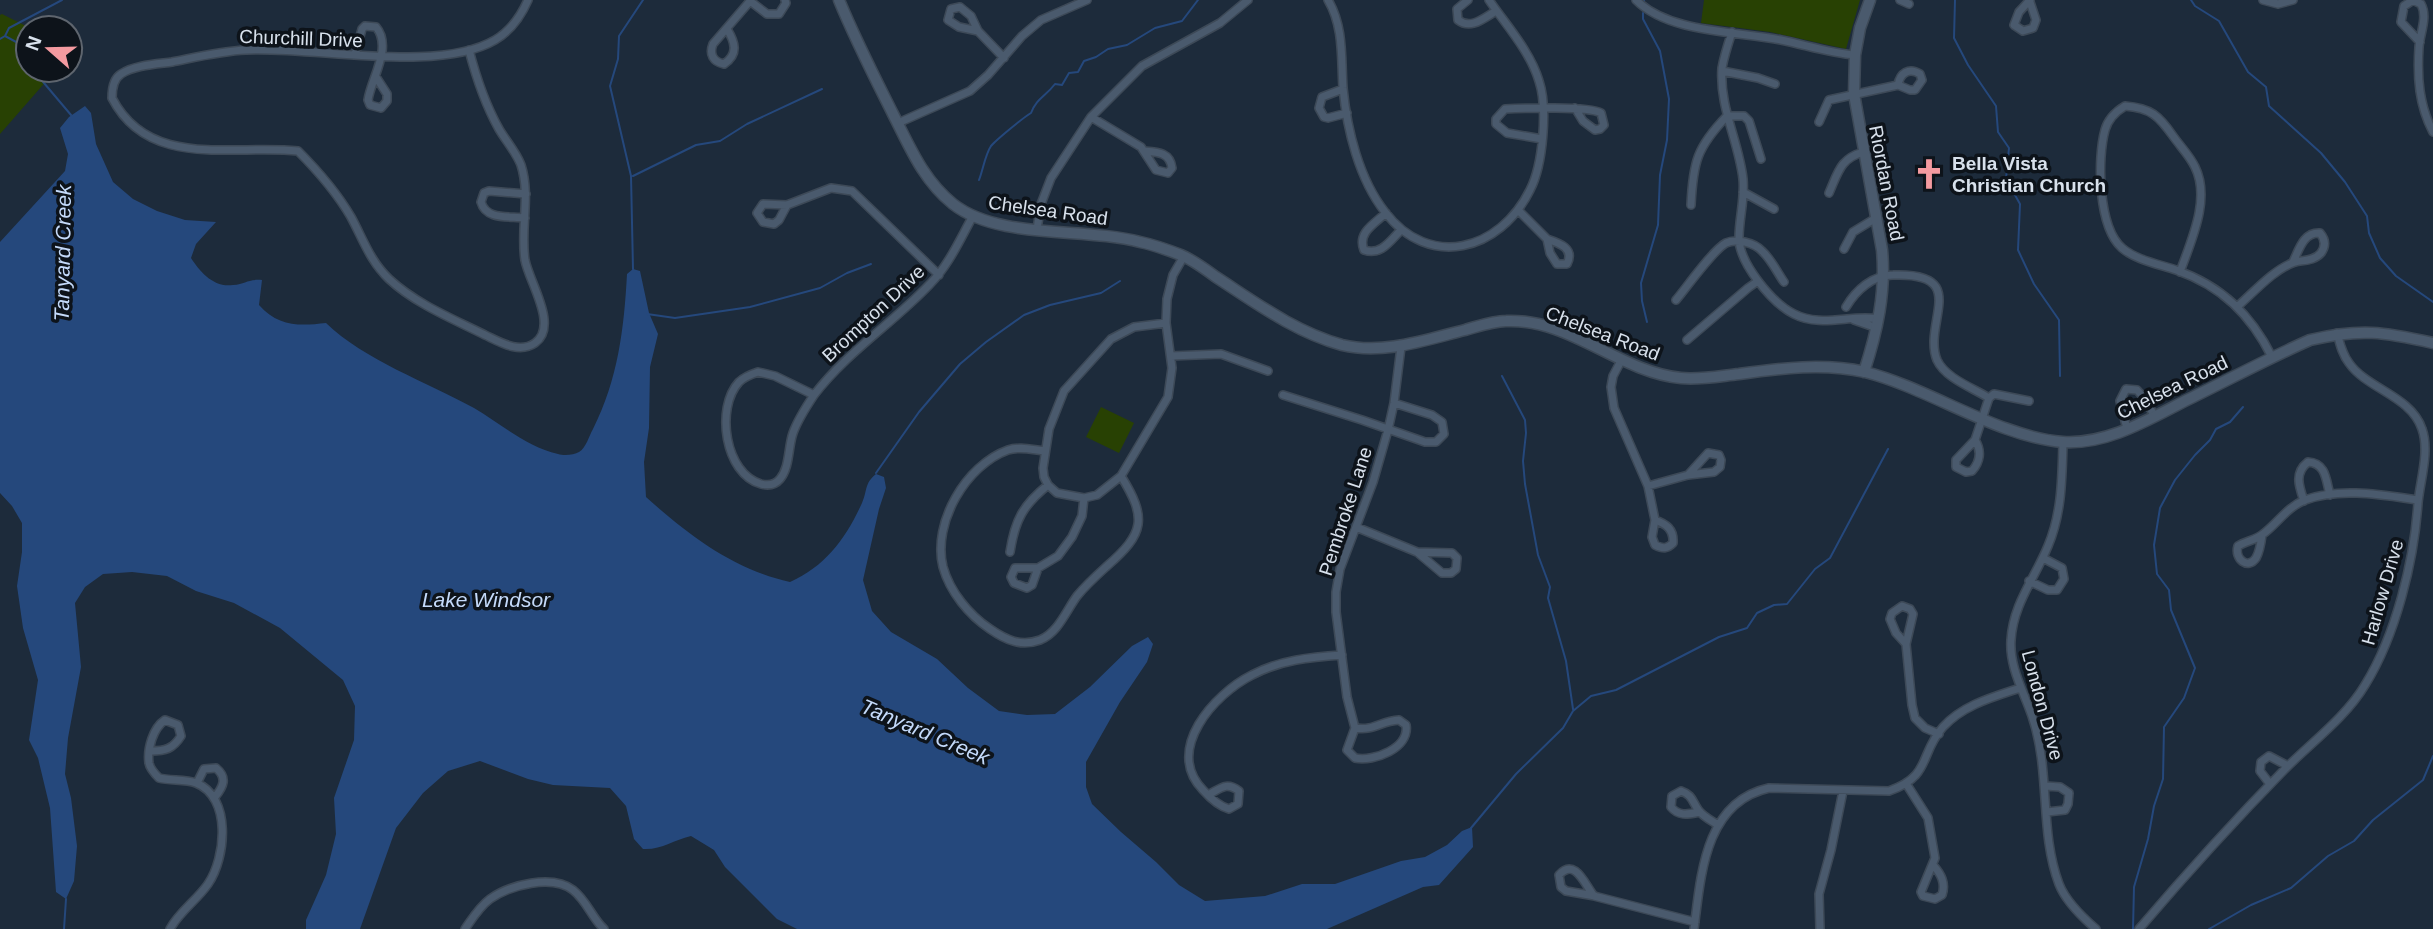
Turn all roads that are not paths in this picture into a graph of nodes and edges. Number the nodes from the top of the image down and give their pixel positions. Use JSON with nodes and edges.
{"nodes":[{"id":1,"x":528,"y":0,"type":"edge"},
{"id":2,"x":785,"y":0,"type":"edge"},
{"id":3,"x":839,"y":0,"type":"edge"},
{"id":4,"x":1087,"y":0,"type":"edge"},
{"id":5,"x":1248,"y":0,"type":"edge"},
{"id":6,"x":1328,"y":0,"type":"edge"},
{"id":7,"x":1468,"y":0,"type":"edge"},
{"id":8,"x":1489,"y":0,"type":"edge"},
{"id":9,"x":1636,"y":0,"type":"edge"},
{"id":10,"x":1870,"y":0,"type":"edge"},
{"id":11,"x":1900,"y":0,"type":"edge"},
{"id":12,"x":2263,"y":0,"type":"edge"},
{"id":13,"x":2293,"y":0,"type":"edge"},
{"id":14,"x":750,"y":1,"type":"edge"},
{"id":15,"x":1909,"y":4,"type":"dead end"},
{"id":16,"x":1496,"y":11,"type":"junction"},
{"id":17,"x":727,"y":29,"type":"junction"},
{"id":18,"x":978,"y":31,"type":"dead end"},
{"id":19,"x":1732,"y":32,"type":"junction"},
{"id":20,"x":2420,"y":42,"type":"junction"},
{"id":21,"x":470,"y":50,"type":"junction"},
{"id":22,"x":355,"y":55,"type":"junction"},
{"id":23,"x":1856,"y":55,"type":"junction"},
{"id":24,"x":381,"y":56,"type":"junction"},
{"id":25,"x":1004,"y":58,"type":"junction"},
{"id":26,"x":1722,"y":71,"type":"junction"},
{"id":27,"x":376,"y":77,"type":"dead end"},
{"id":28,"x":1775,"y":85,"type":"dead end"},
{"id":29,"x":1898,"y":85,"type":"dead end"},
{"id":30,"x":1343,"y":89,"type":"junction"},
{"id":31,"x":1854,"y":94,"type":"junction"},
{"id":32,"x":1575,"y":108,"type":"dead end"},
{"id":33,"x":1544,"y":110,"type":"junction"},
{"id":34,"x":1347,"y":113,"type":"junction"},
{"id":35,"x":1727,"y":116,"type":"junction"},
{"id":36,"x":1091,"y":117,"type":"junction"},
{"id":37,"x":1819,"y":122,"type":"dead end"},
{"id":38,"x":898,"y":123,"type":"junction"},
{"id":39,"x":2433,"y":132,"type":"edge"},
{"id":40,"x":1542,"y":139,"type":"junction"},
{"id":41,"x":1144,"y":151,"type":"dead end"},
{"id":42,"x":1864,"y":152,"type":"junction"},
{"id":43,"x":1760,"y":159,"type":"dead end"},
{"id":44,"x":1743,"y":192,"type":"junction"},
{"id":45,"x":1829,"y":193,"type":"dead end"},
{"id":46,"x":526,"y":194,"type":"junction"},
{"id":47,"x":787,"y":205,"type":"dead end"},
{"id":48,"x":1691,"y":205,"type":"dead end"},
{"id":49,"x":1774,"y":209,"type":"dead end"},
{"id":50,"x":1518,"y":210,"type":"junction"},
{"id":51,"x":1386,"y":213,"type":"junction"},
{"id":52,"x":973,"y":216,"type":"junction"},
{"id":53,"x":524,"y":218,"type":"junction"},
{"id":54,"x":1876,"y":218,"type":"junction"},
{"id":55,"x":1037,"y":229,"type":"junction"},
{"id":56,"x":1401,"y":230,"type":"junction"},
{"id":57,"x":1547,"y":239,"type":"dead end"},
{"id":58,"x":1739,"y":241,"type":"junction"},
{"id":59,"x":1844,"y":249,"type":"dead end"},
{"id":60,"x":1184,"y":256,"type":"junction"},
{"id":61,"x":2293,"y":262,"type":"junction"},
{"id":62,"x":2180,"y":272,"type":"junction"},
{"id":63,"x":939,"y":275,"type":"junction"},
{"id":64,"x":1884,"y":275,"type":"junction"},
{"id":65,"x":1758,"y":281,"type":"junction"},
{"id":66,"x":1784,"y":282,"type":"dead end"},
{"id":67,"x":1675,"y":300,"type":"dead end"},
{"id":68,"x":2238,"y":306,"type":"junction"},
{"id":69,"x":1846,"y":307,"type":"dead end"},
{"id":70,"x":1166,"y":323,"type":"junction"},
{"id":71,"x":1878,"y":323,"type":"junction"},
{"id":72,"x":2337,"y":333,"type":"junction"},
{"id":73,"x":1687,"y":340,"type":"dead end"},
{"id":74,"x":2433,"y":344,"type":"edge"},
{"id":75,"x":1401,"y":346,"type":"junction"},
{"id":76,"x":1171,"y":356,"type":"junction"},
{"id":77,"x":2272,"y":357,"type":"junction"},
{"id":78,"x":1622,"y":359,"type":"junction"},
{"id":79,"x":1268,"y":371,"type":"dead end"},
{"id":80,"x":1864,"y":372,"type":"junction"},
{"id":81,"x":814,"y":395,"type":"junction"},
{"id":82,"x":1283,"y":395,"type":"dead end"},
{"id":83,"x":1989,"y":398,"type":"junction"},
{"id":84,"x":2029,"y":401,"type":"dead end"},
{"id":85,"x":1394,"y":403,"type":"junction"},
{"id":86,"x":2155,"y":417,"type":"junction"},
{"id":87,"x":1983,"y":418,"type":"junction"},
{"id":88,"x":2127,"y":429,"type":"junction"},
{"id":89,"x":1388,"y":430,"type":"junction"},
{"id":90,"x":1975,"y":440,"type":"dead end"},
{"id":91,"x":2063,"y":442,"type":"junction"},
{"id":92,"x":2433,"y":448,"type":"edge"},
{"id":93,"x":2424,"y":449,"type":"junction"},
{"id":94,"x":1045,"y":451,"type":"junction"},
{"id":95,"x":1689,"y":475,"type":"dead end"},
{"id":96,"x":1121,"y":476,"type":"junction"},
{"id":97,"x":1048,"y":485,"type":"junction"},
{"id":98,"x":1648,"y":486,"type":"junction"},
{"id":99,"x":2330,"y":495,"type":"junction"},
{"id":100,"x":1084,"y":499,"type":"junction"},
{"id":101,"x":2418,"y":500,"type":"junction"},
{"id":102,"x":2304,"y":501,"type":"junction"},
{"id":103,"x":1655,"y":520,"type":"dead end"},
{"id":104,"x":1356,"y":527,"type":"junction"},
{"id":105,"x":2262,"y":536,"type":"dead end"},
{"id":106,"x":1010,"y":552,"type":"dead end"},
{"id":107,"x":1418,"y":552,"type":"junction"},
{"id":108,"x":2043,"y":558,"type":"junction"},
{"id":109,"x":1038,"y":568,"type":"dead end"},
{"id":110,"x":2029,"y":581,"type":"junction"},
{"id":111,"x":1906,"y":644,"type":"junction"},
{"id":112,"x":1342,"y":655,"type":"junction"},
{"id":113,"x":2020,"y":688,"type":"junction"},
{"id":114,"x":1354,"y":728,"type":"junction"},
{"id":115,"x":1939,"y":734,"type":"junction"},
{"id":116,"x":151,"y":751,"type":"junction"},
{"id":117,"x":2288,"y":766,"type":"junction"},
{"id":118,"x":197,"y":783,"type":"junction"},
{"id":119,"x":2270,"y":784,"type":"junction"},
{"id":120,"x":1907,"y":785,"type":"junction"},
{"id":121,"x":2046,"y":786,"type":"junction"},
{"id":122,"x":1843,"y":791,"type":"junction"},
{"id":123,"x":1208,"y":795,"type":"dead end"},
{"id":124,"x":215,"y":797,"type":"junction"},
{"id":125,"x":1700,"y":812,"type":"dead end"},
{"id":126,"x":2047,"y":812,"type":"junction"},
{"id":127,"x":1718,"y":825,"type":"junction"},
{"id":128,"x":1933,"y":864,"type":"junction"},
{"id":129,"x":1595,"y":896,"type":"junction"},
{"id":130,"x":1694,"y":925,"type":"edge"},
{"id":131,"x":1822,"y":928,"type":"edge"},
{"id":132,"x":170,"y":929,"type":"edge"},
{"id":133,"x":465,"y":929,"type":"edge"},
{"id":134,"x":604,"y":929,"type":"edge"},
{"id":135,"x":2096,"y":929,"type":"edge"},
{"id":136,"x":2139,"y":929,"type":"edge"}],
"edges":[{"from":1,"to":21,"type":"street","name":"Churchill Drive"},
{"from":2,"to":14,"type":"street"},
{"from":3,"to":38,"type":"street","name":"Chelsea Road"},
{"from":4,"to":25,"type":"street"},
{"from":5,"to":36,"type":"street"},
{"from":6,"to":30,"type":"street"},
{"from":7,"to":16,"type":"street"},
{"from":8,"to":16,"type":"street"},
{"from":9,"to":19,"type":"street"},
{"from":10,"to":23,"type":"street","name":"Riordan Road"},
{"from":11,"to":15,"type":"street"},
{"from":12,"to":13,"type":"street"},
{"from":14,"to":17,"type":"street"},
{"from":16,"to":33,"type":"street"},
{"from":17,"to":17,"type":"street"},
{"from":18,"to":25,"type":"street"},
{"from":19,"to":23,"type":"street"},
{"from":19,"to":26,"type":"street"},
{"from":20,"to":20,"type":"street"},
{"from":20,"to":39,"type":"street"},
{"from":21,"to":24,"type":"street","name":"Churchill Drive"},
{"from":21,"to":46,"type":"street","name":"Churchill Drive"},
{"from":22,"to":24,"type":"street","name":"Churchill Drive"},
{"from":22,"to":24,"type":"street"},
{"from":22,"to":53,"type":"street","name":"Churchill Drive"},
{"from":23,"to":31,"type":"street","name":"Riordan Road"},
{"from":24,"to":27,"type":"street"},
{"from":25,"to":38,"type":"street"},
{"from":26,"to":28,"type":"street"},
{"from":26,"to":35,"type":"street"},
{"from":29,"to":31,"type":"street"},
{"from":30,"to":34,"type":"street"},
{"from":30,"to":34,"type":"street"},
{"from":31,"to":37,"type":"street"},
{"from":31,"to":42,"type":"street","name":"Riordan Road"},
{"from":32,"to":33,"type":"street"},
{"from":33,"to":40,"type":"street"},
{"from":33,"to":40,"type":"street"},
{"from":34,"to":51,"type":"street"},
{"from":35,"to":43,"type":"street"},
{"from":35,"to":44,"type":"street"},
{"from":35,"to":48,"type":"street"},
{"from":36,"to":41,"type":"street"},
{"from":36,"to":55,"type":"street"},
{"from":38,"to":52,"type":"street","name":"Chelsea Road"},
{"from":40,"to":50,"type":"street"},
{"from":42,"to":45,"type":"street"},
{"from":42,"to":54,"type":"street","name":"Riordan Road"},
{"from":44,"to":49,"type":"street"},
{"from":44,"to":58,"type":"street"},
{"from":46,"to":53,"type":"street","name":"Churchill Drive"},
{"from":46,"to":53,"type":"street"},
{"from":47,"to":63,"type":"street"},
{"from":50,"to":56,"type":"street"},
{"from":50,"to":57,"type":"street"},
{"from":51,"to":56,"type":"street"},
{"from":51,"to":56,"type":"street"},
{"from":52,"to":55,"type":"street","name":"Chelsea Road"},
{"from":52,"to":63,"type":"street","name":"Brompton Drive"},
{"from":54,"to":59,"type":"street"},
{"from":54,"to":64,"type":"street","name":"Riordan Road"},
{"from":55,"to":60,"type":"street","name":"Chelsea Road"},
{"from":58,"to":65,"type":"street"},
{"from":58,"to":66,"type":"street"},
{"from":58,"to":67,"type":"street"},
{"from":60,"to":70,"type":"street"},
{"from":60,"to":75,"type":"street","name":"Chelsea Road"},
{"from":61,"to":61,"type":"street"},
{"from":61,"to":68,"type":"street"},
{"from":62,"to":62,"type":"street"},
{"from":62,"to":68,"type":"street"},
{"from":63,"to":81,"type":"street","name":"Brompton Drive"},
{"from":64,"to":69,"type":"street"},
{"from":64,"to":71,"type":"street","name":"Riordan Road"},
{"from":64,"to":83,"type":"street"},
{"from":65,"to":71,"type":"street"},
{"from":65,"to":73,"type":"street"},
{"from":68,"to":77,"type":"street"},
{"from":70,"to":76,"type":"street"},
{"from":70,"to":94,"type":"street"},
{"from":71,"to":80,"type":"street","name":"Riordan Road"},
{"from":72,"to":74,"type":"street","name":"Chelsea Road"},
{"from":72,"to":77,"type":"street","name":"Chelsea Road"},
{"from":72,"to":93,"type":"street","name":"Harlow Drive"},
{"from":75,"to":78,"type":"street","name":"Chelsea Road"},
{"from":75,"to":85,"type":"street","name":"Pembroke Lane"},
{"from":76,"to":79,"type":"street"},
{"from":76,"to":96,"type":"street"},
{"from":77,"to":86,"type":"street","name":"Chelsea Road"},
{"from":78,"to":80,"type":"street","name":"Chelsea Road"},
{"from":78,"to":98,"type":"street"},
{"from":80,"to":87,"type":"street","name":"Chelsea Road"},
{"from":81,"to":81,"type":"street","name":"Brompton Drive"},
{"from":82,"to":89,"type":"street"},
{"from":83,"to":84,"type":"street"},
{"from":83,"to":87,"type":"street"},
{"from":85,"to":89,"type":"street","name":"Pembroke Lane"},
{"from":85,"to":89,"type":"street"},
{"from":86,"to":88,"type":"street","name":"Chelsea Road"},
{"from":86,"to":88,"type":"street"},
{"from":87,"to":90,"type":"street"},
{"from":87,"to":91,"type":"street","name":"Chelsea Road"},
{"from":88,"to":91,"type":"street","name":"Chelsea Road"},
{"from":89,"to":104,"type":"street","name":"Pembroke Lane"},
{"from":91,"to":108,"type":"street","name":"London Drive"},
{"from":92,"to":93,"type":"street"},
{"from":93,"to":101,"type":"street","name":"Harlow Drive"},
{"from":94,"to":96,"type":"street"},
{"from":94,"to":97,"type":"street"},
{"from":95,"to":98,"type":"street"},
{"from":96,"to":100,"type":"street"},
{"from":97,"to":100,"type":"street"},
{"from":97,"to":106,"type":"street"},
{"from":98,"to":103,"type":"street"},
{"from":99,"to":101,"type":"street"},
{"from":99,"to":102,"type":"street"},
{"from":99,"to":102,"type":"street"},
{"from":100,"to":109,"type":"street"},
{"from":101,"to":117,"type":"street","name":"Harlow Drive"},
{"from":102,"to":105,"type":"street"},
{"from":104,"to":107,"type":"street"},
{"from":104,"to":112,"type":"street","name":"Pembroke Lane"},
{"from":107,"to":107,"type":"street"},
{"from":108,"to":110,"type":"street","name":"London Drive"},
{"from":108,"to":110,"type":"street"},
{"from":110,"to":113,"type":"street","name":"London Drive"},
{"from":111,"to":111,"type":"street"},
{"from":111,"to":115,"type":"street"},
{"from":112,"to":114,"type":"street","name":"Pembroke Lane"},
{"from":112,"to":123,"type":"street"},
{"from":113,"to":115,"type":"street"},
{"from":113,"to":121,"type":"street","name":"London Drive"},
{"from":114,"to":114,"type":"street","name":"Pembroke Lane"},
{"from":115,"to":120,"type":"street"},
{"from":116,"to":116,"type":"street"},
{"from":116,"to":118,"type":"street"},
{"from":117,"to":119,"type":"street","name":"Harlow Drive"},
{"from":117,"to":119,"type":"street"},
{"from":118,"to":124,"type":"street"},
{"from":118,"to":124,"type":"street"},
{"from":119,"to":136,"type":"street","name":"Harlow Drive"},
{"from":120,"to":122,"type":"street"},
{"from":120,"to":128,"type":"street"},
{"from":121,"to":126,"type":"street","name":"London Drive"},
{"from":121,"to":126,"type":"street"},
{"from":122,"to":127,"type":"street"},
{"from":122,"to":131,"type":"street"},
{"from":124,"to":132,"type":"street"},
{"from":125,"to":127,"type":"street"},
{"from":126,"to":135,"type":"street","name":"London Drive"},
{"from":127,"to":130,"type":"street"},
{"from":128,"to":128,"type":"street"},
{"from":129,"to":129,"type":"street"},
{"from":129,"to":130,"type":"street"},
{"from":133,"to":134,"type":"street"}]}
